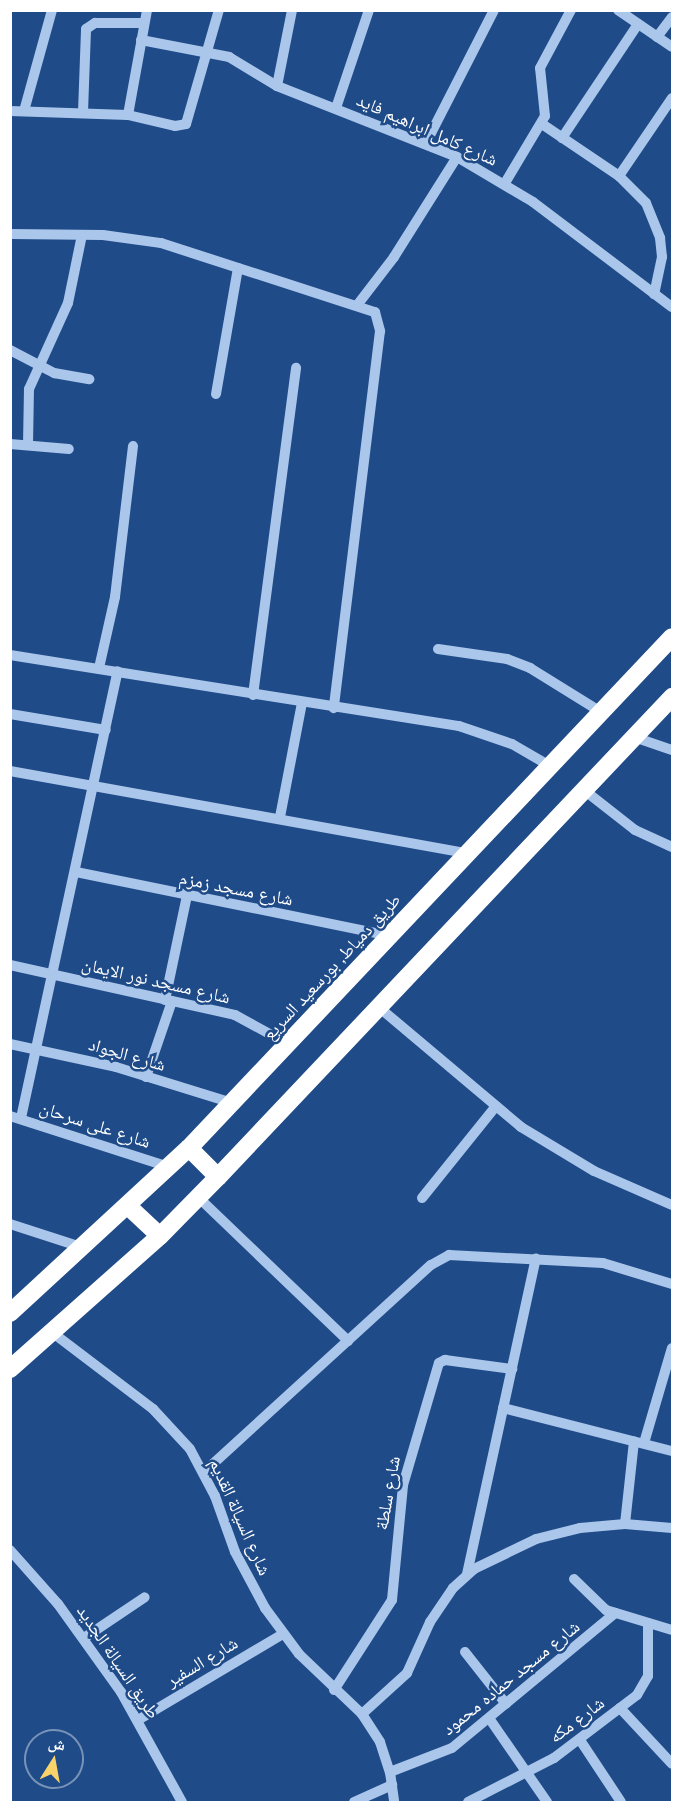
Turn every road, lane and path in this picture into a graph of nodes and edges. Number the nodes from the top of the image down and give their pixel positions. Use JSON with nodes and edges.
{"nodes":[{"id":1,"x":52,"y":10,"type":"edge"},
{"id":2,"x":147,"y":10,"type":"edge"},
{"id":3,"x":219,"y":10,"type":"edge"},
{"id":4,"x":292,"y":10,"type":"edge"},
{"id":5,"x":369,"y":10,"type":"edge"},
{"id":6,"x":494,"y":10,"type":"edge"},
{"id":7,"x":571,"y":10,"type":"edge"},
{"id":8,"x":618,"y":10,"type":"edge"},
{"id":9,"x":672,"y":17,"type":"edge"},
{"id":10,"x":144,"y":23,"type":"junction"},
{"id":11,"x":639,"y":24,"type":"junction"},
{"id":12,"x":657,"y":37,"type":"junction"},
{"id":13,"x":141,"y":40,"type":"junction"},
{"id":14,"x":672,"y":47,"type":"edge"},
{"id":15,"x":208,"y":52,"type":"junction"},
{"id":16,"x":277,"y":86,"type":"junction"},
{"id":17,"x":672,"y":98,"type":"edge"},
{"id":18,"x":336,"y":108,"type":"junction"},
{"id":19,"x":10,"y":111,"type":"edge"},
{"id":20,"x":24,"y":111,"type":"junction"},
{"id":21,"x":83,"y":112,"type":"junction"},
{"id":22,"x":128,"y":115,"type":"junction"},
{"id":23,"x":542,"y":124,"type":"junction"},
{"id":24,"x":562,"y":138,"type":"junction"},
{"id":25,"x":426,"y":143,"type":"junction"},
{"id":26,"x":457,"y":157,"type":"junction"},
{"id":27,"x":619,"y":177,"type":"junction"},
{"id":28,"x":505,"y":183,"type":"junction"},
{"id":29,"x":10,"y":234,"type":"edge"},
{"id":30,"x":82,"y":235,"type":"junction"},
{"id":31,"x":238,"y":268,"type":"junction"},
{"id":32,"x":654,"y":294,"type":"junction"},
{"id":33,"x":358,"y":304,"type":"junction"},
{"id":34,"x":672,"y":308,"type":"edge"},
{"id":35,"x":10,"y":350,"type":"edge"},
{"id":36,"x":37,"y":366,"type":"junction"},
{"id":37,"x":296,"y":368,"type":"dead end"},
{"id":38,"x":89,"y":379,"type":"dead end"},
{"id":39,"x":216,"y":394,"type":"dead end"},
{"id":40,"x":10,"y":444,"type":"edge"},
{"id":41,"x":28,"y":445,"type":"junction"},
{"id":42,"x":133,"y":446,"type":"dead end"},
{"id":43,"x":69,"y":449,"type":"dead end"},
{"id":44,"x":672,"y":637,"type":"edge"},
{"id":45,"x":438,"y":649,"type":"dead end"},
{"id":46,"x":10,"y":655,"type":"edge"},
{"id":47,"x":99,"y":668,"type":"junction"},
{"id":48,"x":118,"y":671,"type":"junction"},
{"id":49,"x":253,"y":695,"type":"junction"},
{"id":50,"x":672,"y":697,"type":"edge"},
{"id":51,"x":302,"y":703,"type":"junction"},
{"id":52,"x":334,"y":708,"type":"junction"},
{"id":53,"x":601,"y":712,"type":"junction"},
{"id":54,"x":10,"y":714,"type":"edge"},
{"id":55,"x":106,"y":730,"type":"junction"},
{"id":56,"x":634,"y":737,"type":"junction"},
{"id":57,"x":672,"y":750,"type":"edge"},
{"id":58,"x":550,"y":766,"type":"junction"},
{"id":59,"x":10,"y":771,"type":"edge"},
{"id":60,"x":95,"y":784,"type":"junction"},
{"id":61,"x":585,"y":790,"type":"junction"},
{"id":62,"x":280,"y":817,"type":"junction"},
{"id":63,"x":672,"y":847,"type":"edge"},
{"id":64,"x":468,"y":853,"type":"junction"},
{"id":65,"x":76,"y":872,"type":"junction"},
{"id":66,"x":187,"y":896,"type":"junction"},
{"id":67,"x":390,"y":936,"type":"junction"},
{"id":68,"x":10,"y":965,"type":"edge"},
{"id":69,"x":53,"y":975,"type":"junction"},
{"id":70,"x":168,"y":1000,"type":"junction"},
{"id":71,"x":381,"y":1009,"type":"junction"},
{"id":72,"x":10,"y":1044,"type":"edge"},
{"id":73,"x":288,"y":1044,"type":"junction"},
{"id":74,"x":36,"y":1049,"type":"junction"},
{"id":75,"x":146,"y":1077,"type":"junction"},
{"id":76,"x":232,"y":1102,"type":"junction"},
{"id":77,"x":496,"y":1106,"type":"junction"},
{"id":78,"x":16,"y":1117,"type":"edge"},
{"id":79,"x":189,"y":1148,"type":"junction"},
{"id":80,"x":169,"y":1167,"type":"junction"},
{"id":81,"x":218,"y":1177,"type":"junction"},
{"id":82,"x":198,"y":1197,"type":"junction"},
{"id":83,"x":422,"y":1198,"type":"dead end"},
{"id":84,"x":672,"y":1204,"type":"edge"},
{"id":85,"x":129,"y":1207,"type":"junction"},
{"id":86,"x":10,"y":1224,"type":"edge"},
{"id":87,"x":160,"y":1236,"type":"junction"},
{"id":88,"x":85,"y":1248,"type":"junction"},
{"id":89,"x":536,"y":1258,"type":"junction"},
{"id":90,"x":672,"y":1284,"type":"edge"},
{"id":91,"x":10,"y":1313,"type":"edge"},
{"id":92,"x":53,"y":1334,"type":"junction"},
{"id":93,"x":348,"y":1341,"type":"junction"},
{"id":94,"x":672,"y":1348,"type":"edge"},
{"id":95,"x":10,"y":1369,"type":"edge"},
{"id":96,"x":512,"y":1369,"type":"junction"},
{"id":97,"x":503,"y":1408,"type":"junction"},
{"id":98,"x":639,"y":1442,"type":"junction"},
{"id":99,"x":672,"y":1451,"type":"edge"},
{"id":100,"x":204,"y":1472,"type":"junction"},
{"id":101,"x":625,"y":1524,"type":"junction"},
{"id":102,"x":672,"y":1528,"type":"edge"},
{"id":103,"x":10,"y":1550,"type":"edge"},
{"id":104,"x":467,"y":1574,"type":"junction"},
{"id":105,"x":574,"y":1579,"type":"dead end"},
{"id":106,"x":145,"y":1597,"type":"dead end"},
{"id":107,"x":615,"y":1613,"type":"junction"},
{"id":108,"x":648,"y":1623,"type":"junction"},
{"id":109,"x":672,"y":1630,"type":"edge"},
{"id":110,"x":283,"y":1634,"type":"junction"},
{"id":111,"x":84,"y":1638,"type":"junction"},
{"id":112,"x":465,"y":1652,"type":"dead end"},
{"id":113,"x":334,"y":1690,"type":"junction"},
{"id":114,"x":506,"y":1704,"type":"junction"},
{"id":115,"x":620,"y":1708,"type":"junction"},
{"id":116,"x":362,"y":1714,"type":"junction"},
{"id":117,"x":489,"y":1718,"type":"junction"},
{"id":118,"x":138,"y":1720,"type":"junction"},
{"id":119,"x":580,"y":1740,"type":"junction"},
{"id":120,"x":672,"y":1764,"type":"edge"},
{"id":121,"x":390,"y":1772,"type":"junction"},
{"id":122,"x":528,"y":1774,"type":"junction"},
{"id":123,"x":392,"y":1785,"type":"junction"},
{"id":124,"x":182,"y":1803,"type":"edge"},
{"id":125,"x":354,"y":1803,"type":"edge"},
{"id":126,"x":394,"y":1803,"type":"edge"},
{"id":127,"x":468,"y":1803,"type":"edge"},
{"id":128,"x":547,"y":1803,"type":"edge"},
{"id":129,"x":621,"y":1803,"type":"edge"}],
"edges":[{"from":1,"to":20,"type":"street"},
{"from":2,"to":10,"type":"street"},
{"from":3,"to":15,"type":"street"},
{"from":4,"to":16,"type":"street"},
{"from":5,"to":18,"type":"street"},
{"from":6,"to":25,"type":"street"},
{"from":7,"to":23,"type":"street"},
{"from":8,"to":11,"type":"street"},
{"from":9,"to":12,"type":"street"},
{"from":10,"to":13,"type":"street"},
{"from":10,"to":21,"type":"street"},
{"from":11,"to":12,"type":"street"},
{"from":11,"to":24,"type":"street"},
{"from":12,"to":14,"type":"street"},
{"from":13,"to":15,"type":"street","name":"شارع كامل ابراهيم فايد"},
{"from":13,"to":22,"type":"street"},
{"from":15,"to":16,"type":"street","name":"شارع كامل ابراهيم فايد"},
{"from":15,"to":22,"type":"street"},
{"from":16,"to":18,"type":"street","name":"شارع كامل ابراهيم فايد"},
{"from":17,"to":27,"type":"street"},
{"from":18,"to":25,"type":"street","name":"شارع كامل ابراهيم فايد"},
{"from":19,"to":20,"type":"street"},
{"from":20,"to":21,"type":"street"},
{"from":21,"to":22,"type":"street"},
{"from":23,"to":24,"type":"street"},
{"from":23,"to":28,"type":"street"},
{"from":24,"to":27,"type":"street"},
{"from":25,"to":26,"type":"street","name":"شارع كامل ابراهيم فايد"},
{"from":26,"to":28,"type":"street","name":"شارع كامل ابراهيم فايد"},
{"from":26,"to":33,"type":"street"},
{"from":27,"to":32,"type":"street"},
{"from":28,"to":32,"type":"street","name":"شارع كامل ابراهيم فايد"},
{"from":29,"to":30,"type":"street"},
{"from":30,"to":31,"type":"street"},
{"from":30,"to":36,"type":"street"},
{"from":31,"to":33,"type":"street"},
{"from":31,"to":39,"type":"street"},
{"from":32,"to":34,"type":"street","name":"شارع كامل ابراهيم فايد"},
{"from":33,"to":52,"type":"street"},
{"from":35,"to":36,"type":"street"},
{"from":36,"to":38,"type":"street"},
{"from":36,"to":41,"type":"street"},
{"from":37,"to":49,"type":"street"},
{"from":40,"to":41,"type":"street"},
{"from":41,"to":43,"type":"street"},
{"from":42,"to":47,"type":"street"},
{"from":44,"to":53,"type":"highway","name":"طريق دمياط, بورسعيد السريع"},
{"from":45,"to":53,"type":"street"},
{"from":46,"to":47,"type":"street"},
{"from":47,"to":48,"type":"street"},
{"from":48,"to":49,"type":"street"},
{"from":48,"to":55,"type":"street"},
{"from":49,"to":51,"type":"street"},
{"from":50,"to":56,"type":"highway"},
{"from":51,"to":52,"type":"street"},
{"from":51,"to":62,"type":"street"},
{"from":52,"to":58,"type":"street"},
{"from":53,"to":58,"type":"highway","name":"طريق دمياط, بورسعيد السريع"},
{"from":54,"to":55,"type":"street"},
{"from":55,"to":60,"type":"street"},
{"from":56,"to":57,"type":"street"},
{"from":56,"to":61,"type":"highway"},
{"from":58,"to":64,"type":"highway","name":"طريق دمياط, بورسعيد السريع"},
{"from":59,"to":60,"type":"street"},
{"from":60,"to":62,"type":"street"},
{"from":60,"to":65,"type":"street"},
{"from":61,"to":63,"type":"street"},
{"from":61,"to":71,"type":"highway"},
{"from":62,"to":64,"type":"street"},
{"from":64,"to":67,"type":"highway","name":"طريق دمياط, بورسعيد السريع"},
{"from":65,"to":66,"type":"street","name":"شارع مسجد زمزم"},
{"from":65,"to":69,"type":"street"},
{"from":66,"to":67,"type":"street","name":"شارع مسجد زمزم"},
{"from":66,"to":70,"type":"street"},
{"from":67,"to":73,"type":"highway","name":"طريق دمياط, بورسعيد السريع"},
{"from":68,"to":69,"type":"street","name":"شارع مسجد نور الايمان"},
{"from":69,"to":70,"type":"street","name":"شارع مسجد نور الايمان"},
{"from":69,"to":74,"type":"street"},
{"from":70,"to":73,"type":"street","name":"شارع مسجد نور الايمان"},
{"from":70,"to":75,"type":"street"},
{"from":71,"to":77,"type":"street"},
{"from":71,"to":81,"type":"highway"},
{"from":72,"to":74,"type":"street","name":"شارع الجواد"},
{"from":73,"to":76,"type":"highway","name":"طريق دمياط, بورسعيد السريع"},
{"from":74,"to":75,"type":"street","name":"شارع الجواد"},
{"from":74,"to":78,"type":"street"},
{"from":75,"to":76,"type":"street","name":"شارع الجواد"},
{"from":76,"to":79,"type":"highway","name":"طريق دمياط, بورسعيد السريع"},
{"from":77,"to":83,"type":"street"},
{"from":77,"to":84,"type":"street"},
{"from":78,"to":80,"type":"street","name":"شارع على سرحان"},
{"from":79,"to":80,"type":"highway","name":"طريق دمياط, بورسعيد السريع"},
{"from":79,"to":81,"type":"highway"},
{"from":80,"to":85,"type":"highway","name":"طريق دمياط, بورسعيد السريع"},
{"from":81,"to":82,"type":"highway"},
{"from":82,"to":87,"type":"highway"},
{"from":82,"to":93,"type":"street"},
{"from":85,"to":87,"type":"highway"},
{"from":85,"to":88,"type":"highway","name":"طريق دمياط, بورسعيد السريع"},
{"from":86,"to":88,"type":"street"},
{"from":87,"to":92,"type":"highway"},
{"from":88,"to":91,"type":"highway","name":"طريق دمياط, بورسعيد السريع"},
{"from":89,"to":90,"type":"street"},
{"from":89,"to":93,"type":"street"},
{"from":89,"to":96,"type":"street"},
{"from":92,"to":95,"type":"highway"},
{"from":92,"to":100,"type":"street","name":"شارع السيالة القديم"},
{"from":93,"to":100,"type":"street"},
{"from":94,"to":98,"type":"street"},
{"from":96,"to":97,"type":"street"},
{"from":96,"to":113,"type":"street","name":"شارع سلطة"},
{"from":97,"to":98,"type":"street"},
{"from":97,"to":104,"type":"street"},
{"from":98,"to":99,"type":"street"},
{"from":98,"to":101,"type":"street"},
{"from":100,"to":110,"type":"street","name":"شارع السيالة القديم"},
{"from":101,"to":102,"type":"street"},
{"from":101,"to":104,"type":"street"},
{"from":103,"to":111,"type":"street","name":"طريق السيالة الجديد"},
{"from":104,"to":116,"type":"street"},
{"from":105,"to":107,"type":"street"},
{"from":106,"to":111,"type":"street"},
{"from":107,"to":108,"type":"street"},
{"from":107,"to":114,"type":"street","name":"شارع مسجد حماده محمود"},
{"from":108,"to":109,"type":"street"},
{"from":108,"to":115,"type":"street","name":"شارع مكه"},
{"from":110,"to":113,"type":"street","name":"شارع السيالة القديم"},
{"from":110,"to":118,"type":"street","name":"شارع السفير"},
{"from":111,"to":118,"type":"street","name":"طريق السيالة الجديد"},
{"from":112,"to":114,"type":"street"},
{"from":113,"to":116,"type":"street","name":"شارع السيالة القديم"},
{"from":114,"to":117,"type":"street","name":"شارع مسجد حماده محمود"},
{"from":115,"to":119,"type":"street","name":"شارع مكه"},
{"from":115,"to":120,"type":"street"},
{"from":116,"to":121,"type":"street","name":"شارع السيالة القديم"},
{"from":117,"to":121,"type":"street","name":"شارع مسجد حماده محمود"},
{"from":117,"to":122,"type":"street"},
{"from":118,"to":124,"type":"street","name":"طريق السيالة الجديد"},
{"from":119,"to":122,"type":"street","name":"شارع مكه"},
{"from":119,"to":129,"type":"street"},
{"from":121,"to":123,"type":"street","name":"شارع السيالة القديم"},
{"from":122,"to":127,"type":"street","name":"شارع مكه"},
{"from":122,"to":128,"type":"street"},
{"from":123,"to":125,"type":"street"},
{"from":123,"to":126,"type":"street","name":"شارع السيالة القديم"}]}
